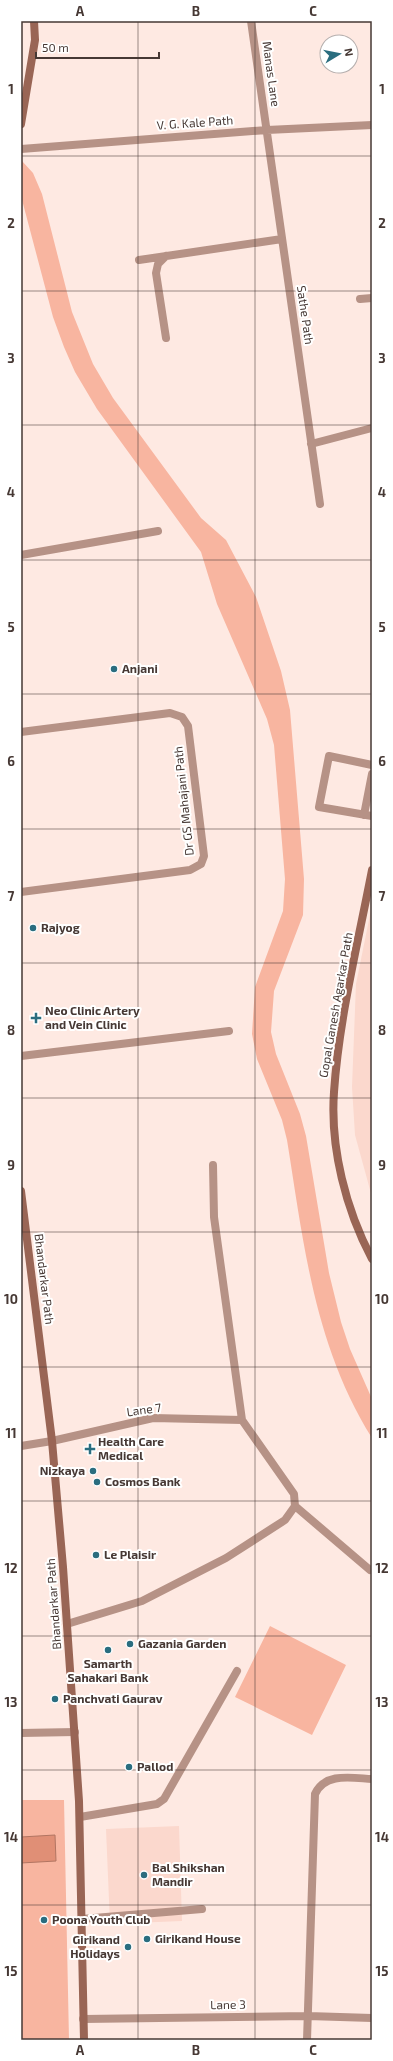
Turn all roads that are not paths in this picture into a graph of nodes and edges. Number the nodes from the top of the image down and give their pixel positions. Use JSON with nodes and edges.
{"nodes":[{"id":1,"x":34,"y":21,"type":"edge"},
{"id":2,"x":251,"y":21,"type":"edge"},
{"id":3,"x":21,"y":124,"type":"edge"},
{"id":4,"x":372,"y":125,"type":"edge"},
{"id":5,"x":267,"y":130,"type":"junction"},
{"id":6,"x":21,"y":149,"type":"edge"},
{"id":7,"x":282,"y":239,"type":"junction"},
{"id":8,"x":166,"y":256,"type":"junction"},
{"id":9,"x":139,"y":260,"type":"dead end"},
{"id":10,"x":372,"y":298,"type":"edge"},
{"id":11,"x":360,"y":299,"type":"dead end"},
{"id":12,"x":166,"y":338,"type":"dead end"},
{"id":13,"x":372,"y":428,"type":"edge"},
{"id":14,"x":312,"y":444,"type":"junction"},
{"id":15,"x":320,"y":504,"type":"dead end"},
{"id":16,"x":158,"y":531,"type":"dead end"},
{"id":17,"x":21,"y":555,"type":"edge"},
{"id":18,"x":21,"y":732,"type":"edge"},
{"id":19,"x":372,"y":765,"type":"edge"},
{"id":20,"x":372,"y":774,"type":"edge"},
{"id":21,"x":371,"y":788,"type":"edge"},
{"id":22,"x":368,"y":815,"type":"edge"},
{"id":23,"x":372,"y":870,"type":"edge"},
{"id":24,"x":21,"y":892,"type":"edge"},
{"id":25,"x":229,"y":1031,"type":"dead end"},
{"id":26,"x":21,"y":1056,"type":"edge"},
{"id":27,"x":213,"y":1165,"type":"dead end"},
{"id":28,"x":21,"y":1193,"type":"edge"},
{"id":29,"x":372,"y":1259,"type":"edge"},
{"id":30,"x":242,"y":1420,"type":"junction"},
{"id":31,"x":52,"y":1441,"type":"junction"},
{"id":32,"x":21,"y":1446,"type":"edge"},
{"id":33,"x":295,"y":1506,"type":"junction"},
{"id":34,"x":370,"y":1570,"type":"dead end"},
{"id":35,"x":67,"y":1624,"type":"junction"},
{"id":36,"x":237,"y":1670,"type":"dead end"},
{"id":37,"x":75,"y":1732,"type":"junction"},
{"id":38,"x":21,"y":1733,"type":"edge"},
{"id":39,"x":372,"y":1778,"type":"edge"},
{"id":40,"x":80,"y":1817,"type":"junction"},
{"id":41,"x":202,"y":1909,"type":"dead end"},
{"id":42,"x":82,"y":1919,"type":"junction"},
{"id":43,"x":308,"y":2016,"type":"junction"},
{"id":44,"x":372,"y":2018,"type":"edge"},
{"id":45,"x":83,"y":2019,"type":"junction"},
{"id":46,"x":84,"y":2040,"type":"edge"},
{"id":47,"x":307,"y":2040,"type":"edge"}],
"edges":[{"from":1,"to":3,"type":"street"},
{"from":2,"to":5,"type":"street","name":"Manas Lane"},
{"from":4,"to":5,"type":"street","name":"V. G. Kale Path"},
{"from":5,"to":6,"type":"street","name":"V. G. Kale Path"},
{"from":5,"to":7,"type":"street","name":"Sathe Path"},
{"from":7,"to":8,"type":"street"},
{"from":7,"to":14,"type":"street","name":"Sathe Path"},
{"from":8,"to":9,"type":"street"},
{"from":8,"to":12,"type":"street"},
{"from":10,"to":11,"type":"street"},
{"from":13,"to":14,"type":"street"},
{"from":14,"to":15,"type":"street","name":"Sathe Path"},
{"from":16,"to":17,"type":"street"},
{"from":18,"to":24,"type":"street","name":"Dr GS Mahajani Path"},
{"from":19,"to":22,"type":"street"},
{"from":20,"to":21,"type":"street"},
{"from":21,"to":22,"type":"street"},
{"from":23,"to":29,"type":"street","name":"Gopal Ganesh Agarkar Path"},
{"from":25,"to":26,"type":"street"},
{"from":27,"to":30,"type":"street"},
{"from":28,"to":31,"type":"street","name":"Bhandarkar Path"},
{"from":30,"to":31,"type":"street","name":"Lane 7"},
{"from":30,"to":33,"type":"street"},
{"from":31,"to":32,"type":"street","name":"Lane 7"},
{"from":31,"to":35,"type":"street","name":"Bhandarkar Path"},
{"from":33,"to":34,"type":"street"},
{"from":33,"to":35,"type":"street"},
{"from":35,"to":37,"type":"street","name":"Bhandarkar Path"},
{"from":36,"to":40,"type":"street"},
{"from":37,"to":38,"type":"street"},
{"from":37,"to":40,"type":"street","name":"Bhandarkar Path"},
{"from":39,"to":43,"type":"street"},
{"from":40,"to":42,"type":"street","name":"Bhandarkar Path"},
{"from":41,"to":42,"type":"street"},
{"from":42,"to":45,"type":"street","name":"Bhandarkar Path"},
{"from":43,"to":44,"type":"street","name":"Lane 3"},
{"from":43,"to":45,"type":"street","name":"Lane 3"},
{"from":43,"to":47,"type":"street"},
{"from":45,"to":46,"type":"street","name":"Bhandarkar Path"}]}
